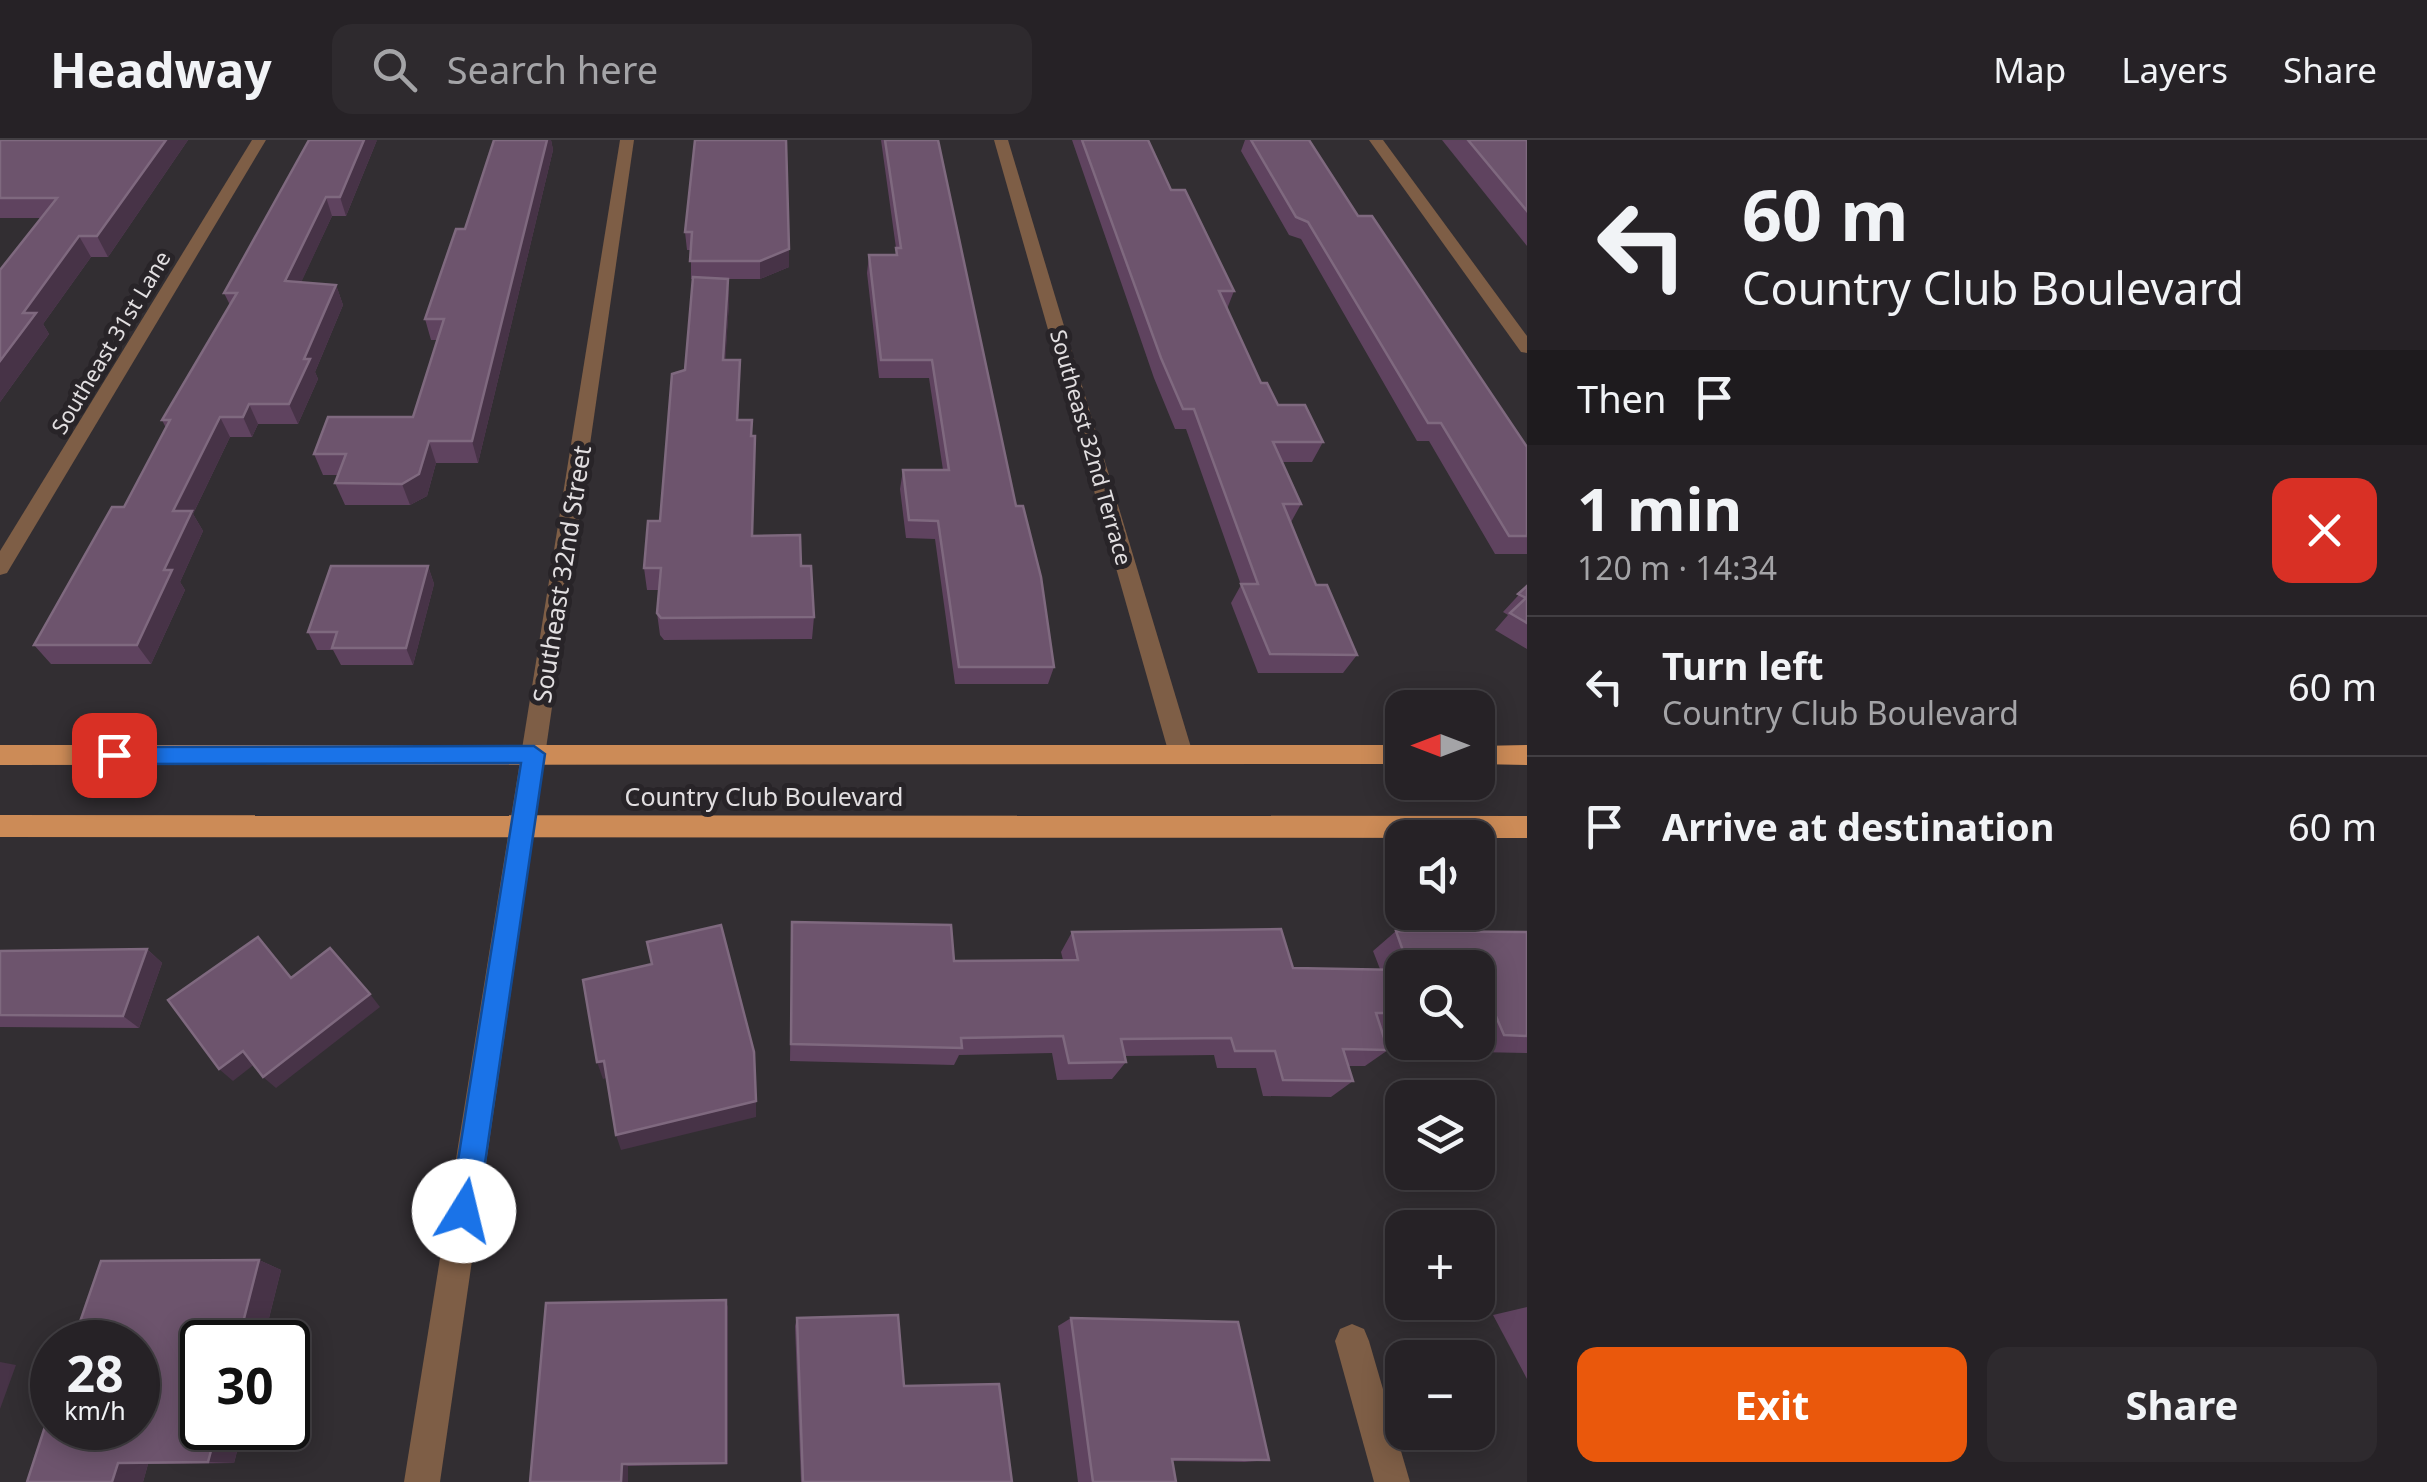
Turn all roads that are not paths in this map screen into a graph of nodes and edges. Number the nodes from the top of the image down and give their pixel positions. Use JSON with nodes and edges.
{"nodes":[{"id":1,"x":258,"y":140,"type":"edge"},
{"id":2,"x":627,"y":140,"type":"edge"},
{"id":3,"x":1002,"y":140,"type":"edge"},
{"id":4,"x":1376,"y":140,"type":"edge"},
{"id":5,"x":1527,"y":348,"type":"edge"},
{"id":6,"x":0,"y":568,"type":"edge"},
{"id":7,"x":534,"y":754,"type":"junction"},
{"id":8,"x":1181,"y":754,"type":"junction"},
{"id":9,"x":0,"y":755,"type":"edge"},
{"id":10,"x":1385,"y":755,"type":"edge"},
{"id":11,"x":1495,"y":755,"type":"edge"},
{"id":12,"x":1527,"y":755,"type":"edge"},
{"id":13,"x":0,"y":826,"type":"edge"},
{"id":14,"x":524,"y":826,"type":"junction"},
{"id":15,"x":1527,"y":826,"type":"edge"},
{"id":16,"x":1352,"y":1341,"type":"dead end"},
{"id":17,"x":422,"y":1482,"type":"edge"},
{"id":18,"x":1392,"y":1482,"type":"edge"}],
"edges":[{"from":1,"to":6,"type":"street","name":"Southeast 31st Lane"},
{"from":2,"to":7,"type":"street","name":"Southeast 32nd Street"},
{"from":3,"to":8,"type":"street","name":"Southeast 32nd Terrace"},
{"from":4,"to":5,"type":"street"},
{"from":7,"to":8,"type":"main road","name":"Country Club Boulevard"},
{"from":7,"to":9,"type":"main road","name":"Country Club Boulevard"},
{"from":7,"to":14,"type":"street","name":"Southeast 32nd Street"},
{"from":8,"to":10,"type":"main road","name":"Country Club Boulevard"},
{"from":11,"to":12,"type":"main road"},
{"from":13,"to":14,"type":"main road","name":"Country Club Boulevard"},
{"from":14,"to":15,"type":"main road","name":"Country Club Boulevard"},
{"from":14,"to":17,"type":"street","name":"Southeast 32nd Street"},
{"from":16,"to":18,"type":"street"}]}
